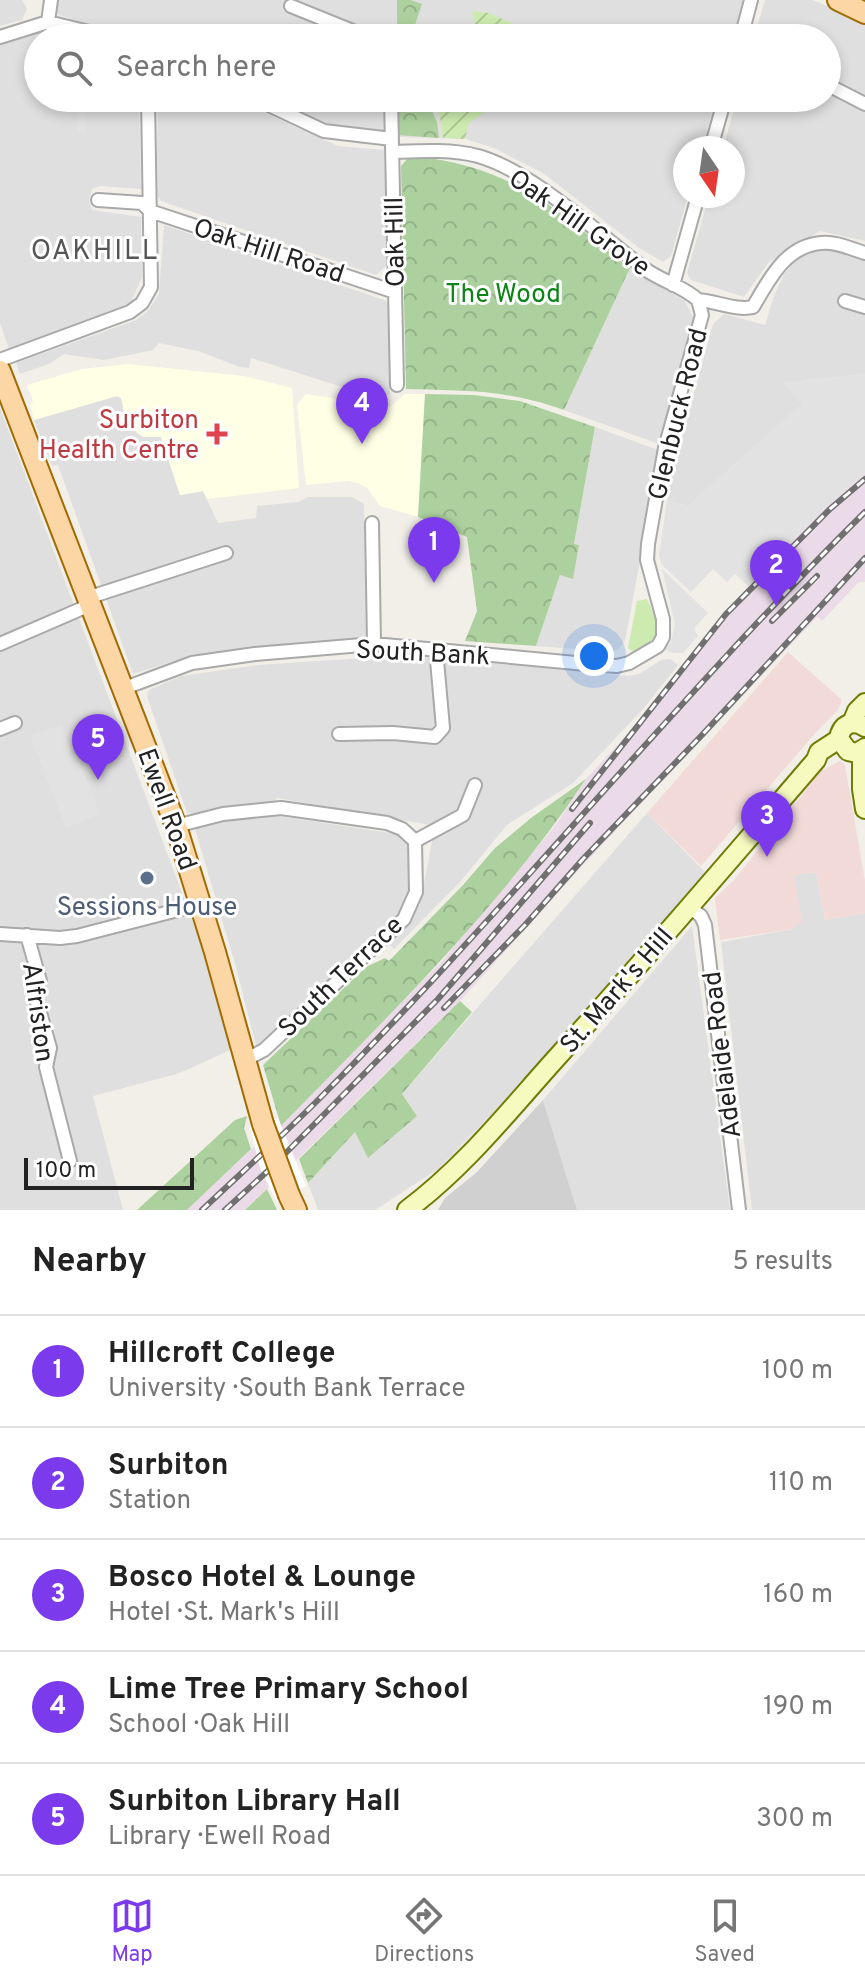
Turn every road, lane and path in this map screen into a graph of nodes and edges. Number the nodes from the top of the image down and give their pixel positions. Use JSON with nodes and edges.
{"nodes":[{"id":1,"x":51,"y":0,"type":"edge"},
{"id":2,"x":751,"y":0,"type":"edge"},
{"id":3,"x":838,"y":0,"type":"edge"},
{"id":4,"x":291,"y":6,"type":"dead end"},
{"id":5,"x":865,"y":13,"type":"edge"},
{"id":6,"x":48,"y":22,"type":"junction"},
{"id":7,"x":42,"y":24,"type":"edge"},
{"id":8,"x":56,"y":24,"type":"edge"},
{"id":9,"x":335,"y":24,"type":"edge"},
{"id":10,"x":745,"y":24,"type":"edge"},
{"id":11,"x":24,"y":30,"type":"edge"},
{"id":12,"x":0,"y":37,"type":"edge"},
{"id":13,"x":841,"y":92,"type":"edge"},
{"id":14,"x":865,"y":104,"type":"edge"},
{"id":15,"x":148,"y":112,"type":"edge"},
{"id":16,"x":284,"y":112,"type":"edge"},
{"id":17,"x":391,"y":112,"type":"edge"},
{"id":18,"x":721,"y":112,"type":"edge"},
{"id":19,"x":714,"y":136,"type":"edge"},
{"id":20,"x":392,"y":145,"type":"junction"},
{"id":21,"x":98,"y":200,"type":"dead end"},
{"id":22,"x":695,"y":208,"type":"edge"},
{"id":23,"x":150,"y":211,"type":"junction"},
{"id":24,"x":865,"y":253,"type":"edge"},
{"id":25,"x":673,"y":285,"type":"junction"},
{"id":26,"x":395,"y":292,"type":"junction"},
{"id":27,"x":698,"y":300,"type":"junction"},
{"id":28,"x":845,"y":301,"type":"dead end"},
{"id":29,"x":865,"y":307,"type":"edge"},
{"id":30,"x":0,"y":360,"type":"edge"},
{"id":31,"x":0,"y":371,"type":"edge"},
{"id":32,"x":397,"y":385,"type":"dead end"},
{"id":33,"x":372,"y":523,"type":"dead end"},
{"id":34,"x":226,"y":553,"type":"dead end"},
{"id":35,"x":89,"y":602,"type":"junction"},
{"id":36,"x":664,"y":629,"type":"joint"},
{"id":37,"x":0,"y":644,"type":"edge"},
{"id":38,"x":374,"y":644,"type":"junction"},
{"id":39,"x":436,"y":649,"type":"junction"},
{"id":40,"x":122,"y":689,"type":"junction"},
{"id":41,"x":865,"y":703,"type":"edge"},
{"id":42,"x":15,"y":723,"type":"dead end"},
{"id":43,"x":858,"y":725,"type":"edge"},
{"id":44,"x":0,"y":729,"type":"edge"},
{"id":45,"x":339,"y":734,"type":"dead end"},
{"id":46,"x":383,"y":734,"type":"junction"},
{"id":47,"x":852,"y":748,"type":"edge"},
{"id":48,"x":382,"y":749,"type":"dead end"},
{"id":49,"x":475,"y":785,"type":"dead end"},
{"id":50,"x":865,"y":809,"type":"edge"},
{"id":51,"x":176,"y":826,"type":"junction"},
{"id":52,"x":415,"y":841,"type":"junction"},
{"id":53,"x":201,"y":904,"type":"junction"},
{"id":54,"x":689,"y":907,"type":"junction"},
{"id":55,"x":0,"y":934,"type":"edge"},
{"id":56,"x":27,"y":935,"type":"junction"},
{"id":57,"x":247,"y":1059,"type":"junction"},
{"id":58,"x":70,"y":1161,"type":"dead end"},
{"id":59,"x":292,"y":1202,"type":"edge"},
{"id":60,"x":407,"y":1210,"type":"edge"},
{"id":61,"x":739,"y":1210,"type":"edge"}],
"edges":[{"from":1,"to":6,"type":"street"},
{"from":2,"to":10,"type":"street"},
{"from":3,"to":5,"type":"main road"},
{"from":4,"to":9,"type":"street"},
{"from":6,"to":7,"type":"street"},
{"from":6,"to":8,"type":"street"},
{"from":11,"to":12,"type":"street"},
{"from":13,"to":14,"type":"street"},
{"from":15,"to":23,"type":"street"},
{"from":16,"to":20,"type":"street","name":"Oak Hill Grove"},
{"from":17,"to":20,"type":"street","name":"Oak Hill"},
{"from":18,"to":19,"type":"street"},
{"from":20,"to":25,"type":"street","name":"Oak Hill Grove"},
{"from":20,"to":26,"type":"street","name":"Oak Hill"},
{"from":21,"to":23,"type":"street","name":"Oak Hill Road"},
{"from":22,"to":25,"type":"street"},
{"from":23,"to":26,"type":"street","name":"Oak Hill Road"},
{"from":23,"to":30,"type":"street"},
{"from":24,"to":27,"type":"street","name":"Glenbuck Road"},
{"from":25,"to":27,"type":"street","name":"Oak Hill Grove"},
{"from":26,"to":32,"type":"street","name":"Oak Hill"},
{"from":27,"to":36,"type":"street","name":"Glenbuck Road"},
{"from":28,"to":29,"type":"street"},
{"from":31,"to":35,"type":"main road","name":"Ewell Road"},
{"from":33,"to":38,"type":"street"},
{"from":34,"to":35,"type":"street"},
{"from":35,"to":37,"type":"street"},
{"from":35,"to":40,"type":"main road","name":"Ewell Road"},
{"from":36,"to":39,"type":"street","name":"South Bank"},
{"from":38,"to":39,"type":"street","name":"South Bank"},
{"from":38,"to":40,"type":"street","name":"South Bank"},
{"from":39,"to":46,"type":"street"},
{"from":40,"to":51,"type":"main road","name":"Ewell Road"},
{"from":41,"to":43,"type":"main road","name":"St. Mark's Hill"},
{"from":42,"to":44,"type":"street"},
{"from":43,"to":47,"type":"main road","name":"St. Mark's Hill"},
{"from":45,"to":46,"type":"street"},
{"from":46,"to":48,"type":"street"},
{"from":47,"to":50,"type":"main road"},
{"from":47,"to":54,"type":"main road","name":"St. Mark's Hill"},
{"from":49,"to":52,"type":"street"},
{"from":51,"to":52,"type":"street"},
{"from":51,"to":53,"type":"main road","name":"Ewell Road"},
{"from":52,"to":57,"type":"street","name":"South Terrace"},
{"from":53,"to":56,"type":"street"},
{"from":53,"to":57,"type":"main road","name":"Ewell Road"},
{"from":54,"to":60,"type":"main road","name":"St. Mark's Hill"},
{"from":54,"to":61,"type":"street","name":"Adelaide Road"},
{"from":55,"to":56,"type":"street"},
{"from":56,"to":58,"type":"street","name":"Alfriston"},
{"from":57,"to":59,"type":"main road","name":"Ewell Road","bridge":true}]}
